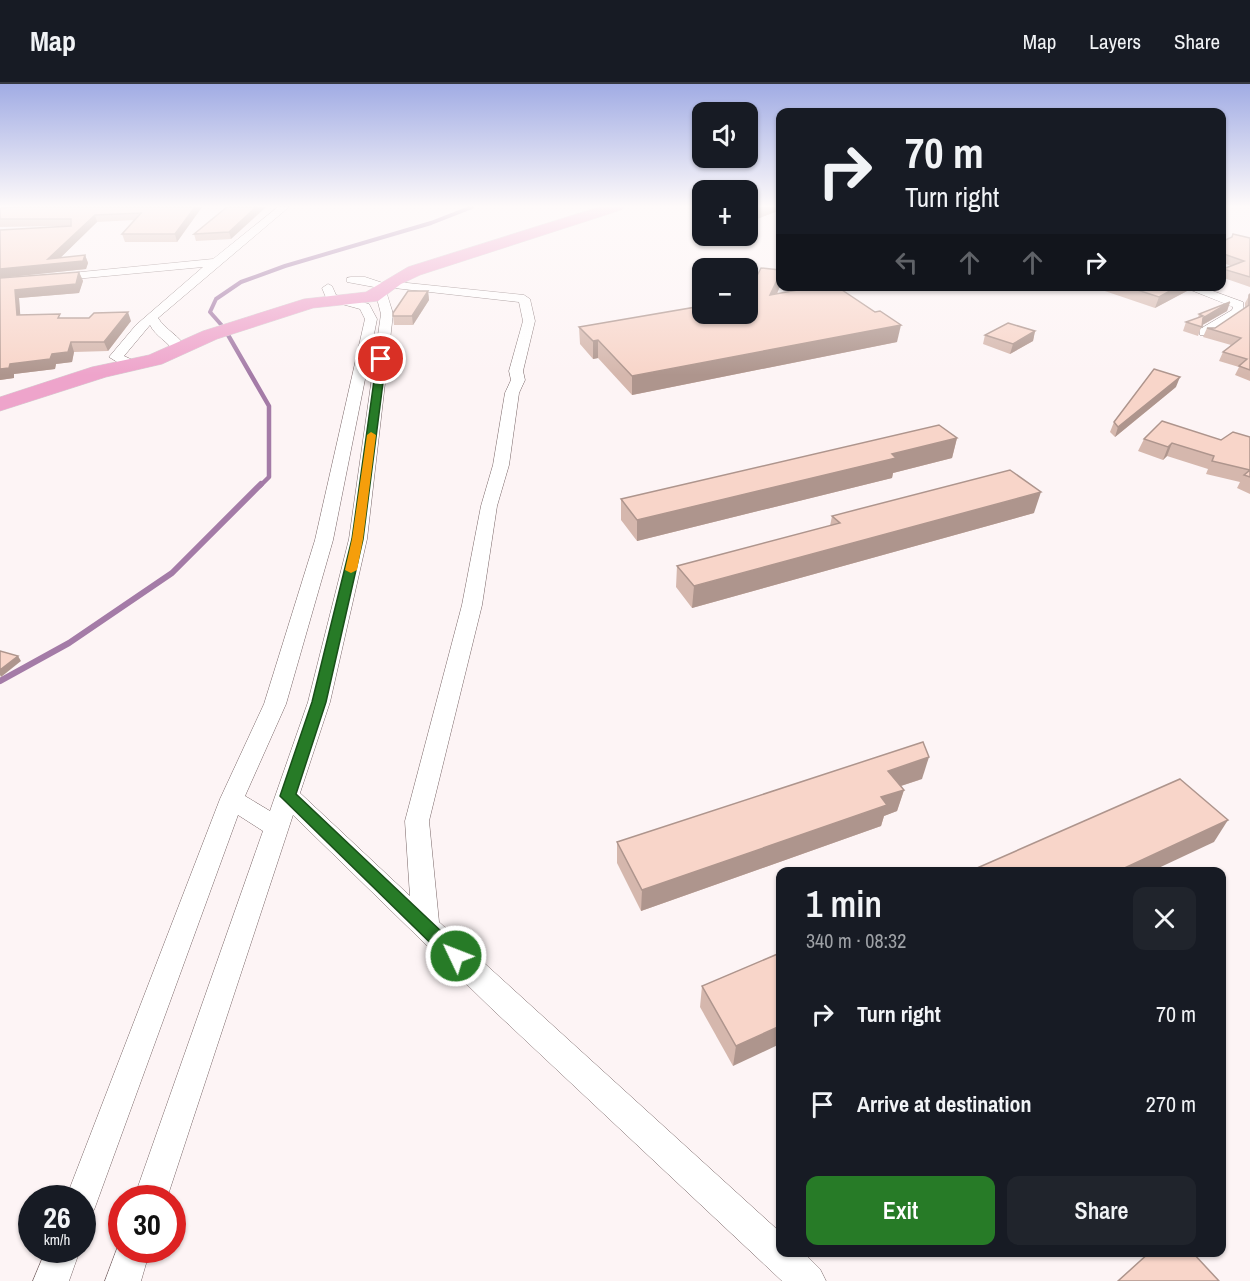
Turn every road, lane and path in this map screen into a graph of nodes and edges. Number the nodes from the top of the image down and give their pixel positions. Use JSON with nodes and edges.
{"nodes":[{"id":1,"x":208,"y":263,"type":"edge"},
{"id":2,"x":216,"y":263,"type":"edge"},
{"id":3,"x":407,"y":263,"type":"edge"},
{"id":4,"x":440,"y":263,"type":"edge"},
{"id":5,"x":351,"y":280,"type":"junction"},
{"id":6,"x":0,"y":283,"type":"edge"},
{"id":7,"x":384,"y":287,"type":"junction"},
{"id":8,"x":1201,"y":291,"type":"edge"},
{"id":9,"x":335,"y":294,"type":"junction"},
{"id":10,"x":1244,"y":314,"type":"edge"},
{"id":11,"x":152,"y":318,"type":"junction"},
{"id":12,"x":1205,"y":332,"type":"edge"},
{"id":13,"x":173,"y":343,"type":"junction"},
{"id":14,"x":126,"y":357,"type":"junction"},
{"id":15,"x":0,"y":390,"type":"edge"},
{"id":16,"x":0,"y":404,"type":"edge"},
{"id":17,"x":288,"y":796,"type":"junction"},
{"id":18,"x":232,"y":799,"type":"junction"},
{"id":19,"x":277,"y":828,"type":"junction"},
{"id":20,"x":426,"y":928,"type":"junction"},
{"id":21,"x":87,"y":1185,"type":"edge"},
{"id":22,"x":155,"y":1185,"type":"edge"},
{"id":23,"x":776,"y":1251,"type":"edge"},
{"id":24,"x":782,"y":1257,"type":"edge"},
{"id":25,"x":58,"y":1263,"type":"edge"},
{"id":26,"x":129,"y":1263,"type":"edge"},
{"id":27,"x":51,"y":1281,"type":"edge"},
{"id":28,"x":123,"y":1281,"type":"edge"},
{"id":29,"x":808,"y":1281,"type":"edge"}],
"edges":[{"from":1,"to":6,"type":"street"},
{"from":2,"to":11,"type":"street"},
{"from":3,"to":5,"type":"highway"},
{"from":4,"to":7,"type":"highway"},
{"from":5,"to":7,"type":"street"},
{"from":5,"to":9,"type":"highway"},
{"from":7,"to":9,"type":"highway"},
{"from":7,"to":17,"type":"street"},
{"from":7,"to":20,"type":"street"},
{"from":8,"to":10,"type":"street"},
{"from":9,"to":13,"type":"highway"},
{"from":9,"to":13,"type":"highway"},
{"from":9,"to":18,"type":"street"},
{"from":10,"to":12,"type":"street"},
{"from":11,"to":13,"type":"street"},
{"from":11,"to":14,"type":"street"},
{"from":13,"to":14,"type":"highway"},
{"from":14,"to":15,"type":"highway"},
{"from":14,"to":16,"type":"highway"},
{"from":17,"to":19,"type":"street"},
{"from":17,"to":20,"type":"street"},
{"from":18,"to":19,"type":"street"},
{"from":18,"to":21,"type":"street"},
{"from":19,"to":22,"type":"street"},
{"from":20,"to":23,"type":"street"},
{"from":24,"to":29,"type":"street"},
{"from":25,"to":27,"type":"street"},
{"from":26,"to":28,"type":"street"}]}
